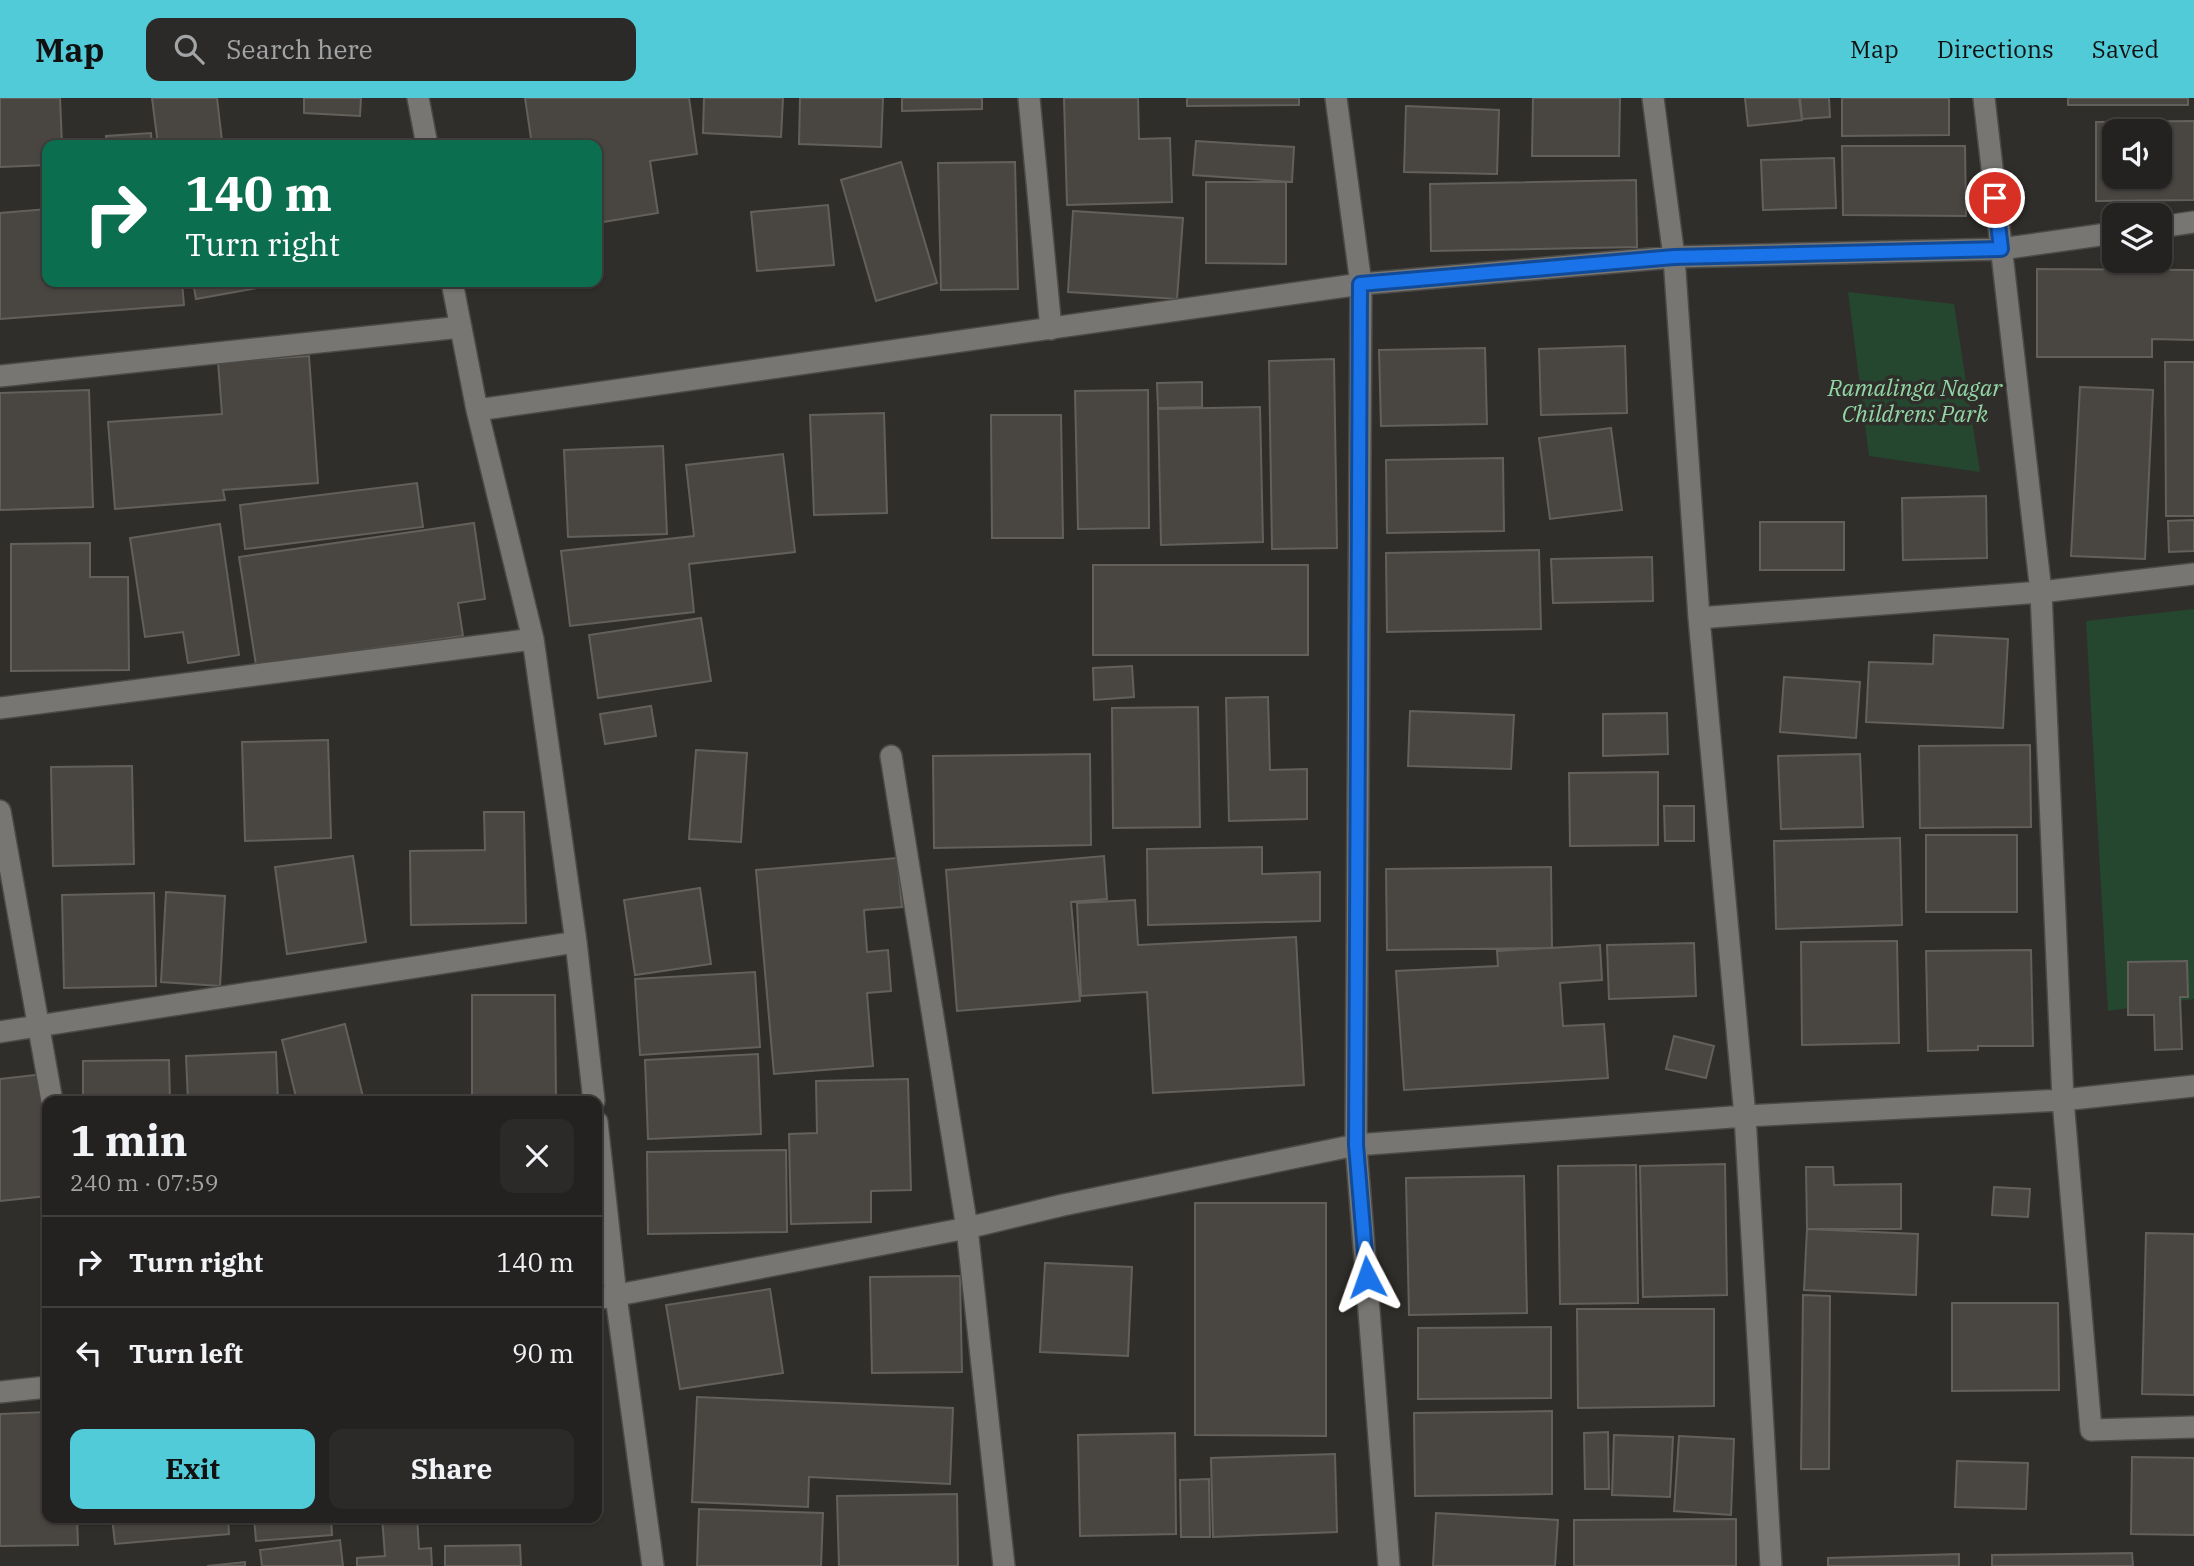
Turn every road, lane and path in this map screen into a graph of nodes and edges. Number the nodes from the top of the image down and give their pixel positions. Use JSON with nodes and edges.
{"nodes":[{"id":1,"x":418,"y":98,"type":"edge"},
{"id":2,"x":1028,"y":98,"type":"edge"},
{"id":3,"x":1336,"y":98,"type":"edge"},
{"id":4,"x":1653,"y":98,"type":"edge"},
{"id":5,"x":1983,"y":98,"type":"edge"},
{"id":6,"x":426,"y":140,"type":"edge"},
{"id":7,"x":2194,"y":222,"type":"edge"},
{"id":8,"x":2172,"y":225,"type":"edge"},
{"id":9,"x":2102,"y":235,"type":"edge"},
{"id":10,"x":2001,"y":249,"type":"junction"},
{"id":11,"x":1674,"y":257,"type":"junction"},
{"id":12,"x":1360,"y":284,"type":"junction"},
{"id":13,"x":453,"y":287,"type":"edge"},
{"id":14,"x":461,"y":327,"type":"junction"},
{"id":15,"x":1051,"y":329,"type":"junction"},
{"id":16,"x":0,"y":376,"type":"edge"},
{"id":17,"x":477,"y":410,"type":"junction"},
{"id":18,"x":2194,"y":574,"type":"edge"},
{"id":19,"x":2041,"y":593,"type":"junction"},
{"id":20,"x":1699,"y":618,"type":"junction"},
{"id":21,"x":533,"y":639,"type":"junction"},
{"id":22,"x":0,"y":708,"type":"edge"},
{"id":23,"x":891,"y":756,"type":"dead end"},
{"id":24,"x":0,"y":811,"type":"edge"},
{"id":25,"x":576,"y":942,"type":"junction"},
{"id":26,"x":39,"y":1024,"type":"junction"},
{"id":27,"x":0,"y":1032,"type":"edge"},
{"id":28,"x":2194,"y":1086,"type":"edge"},
{"id":29,"x":51,"y":1096,"type":"edge"},
{"id":30,"x":593,"y":1096,"type":"edge"},
{"id":31,"x":2063,"y":1100,"type":"junction"},
{"id":32,"x":1745,"y":1116,"type":"junction"},
{"id":33,"x":1356,"y":1145,"type":"junction"},
{"id":34,"x":602,"y":1210,"type":"edge"},
{"id":35,"x":968,"y":1228,"type":"junction"},
{"id":36,"x":607,"y":1297,"type":"edge"},
{"id":37,"x":42,"y":1388,"type":"edge"},
{"id":38,"x":0,"y":1392,"type":"edge"},
{"id":39,"x":2194,"y":1427,"type":"edge"},
{"id":40,"x":653,"y":1566,"type":"edge"},
{"id":41,"x":1004,"y":1566,"type":"edge"},
{"id":42,"x":1389,"y":1566,"type":"edge"},
{"id":43,"x":1771,"y":1566,"type":"edge"}],
"edges":[{"from":1,"to":6,"type":"street"},
{"from":2,"to":15,"type":"street"},
{"from":3,"to":12,"type":"street"},
{"from":4,"to":11,"type":"street"},
{"from":5,"to":10,"type":"street"},
{"from":7,"to":8,"type":"street"},
{"from":9,"to":10,"type":"street"},
{"from":10,"to":11,"type":"street"},
{"from":10,"to":19,"type":"street"},
{"from":11,"to":12,"type":"street"},
{"from":11,"to":20,"type":"street"},
{"from":12,"to":15,"type":"street"},
{"from":12,"to":33,"type":"street"},
{"from":13,"to":14,"type":"street"},
{"from":14,"to":16,"type":"street"},
{"from":14,"to":17,"type":"street"},
{"from":15,"to":17,"type":"street"},
{"from":17,"to":21,"type":"street"},
{"from":18,"to":19,"type":"street"},
{"from":19,"to":20,"type":"street"},
{"from":19,"to":31,"type":"street"},
{"from":20,"to":32,"type":"street"},
{"from":21,"to":22,"type":"street"},
{"from":21,"to":25,"type":"street"},
{"from":23,"to":35,"type":"street"},
{"from":24,"to":26,"type":"street"},
{"from":25,"to":26,"type":"street"},
{"from":25,"to":30,"type":"street"},
{"from":26,"to":27,"type":"street"},
{"from":26,"to":29,"type":"street"},
{"from":28,"to":31,"type":"street"},
{"from":31,"to":32,"type":"street"},
{"from":31,"to":39,"type":"street"},
{"from":32,"to":33,"type":"street"},
{"from":32,"to":43,"type":"street"},
{"from":33,"to":35,"type":"street"},
{"from":33,"to":42,"type":"street"},
{"from":34,"to":36,"type":"street"},
{"from":35,"to":36,"type":"street"},
{"from":35,"to":41,"type":"street"},
{"from":36,"to":40,"type":"street"},
{"from":37,"to":38,"type":"street"}]}
